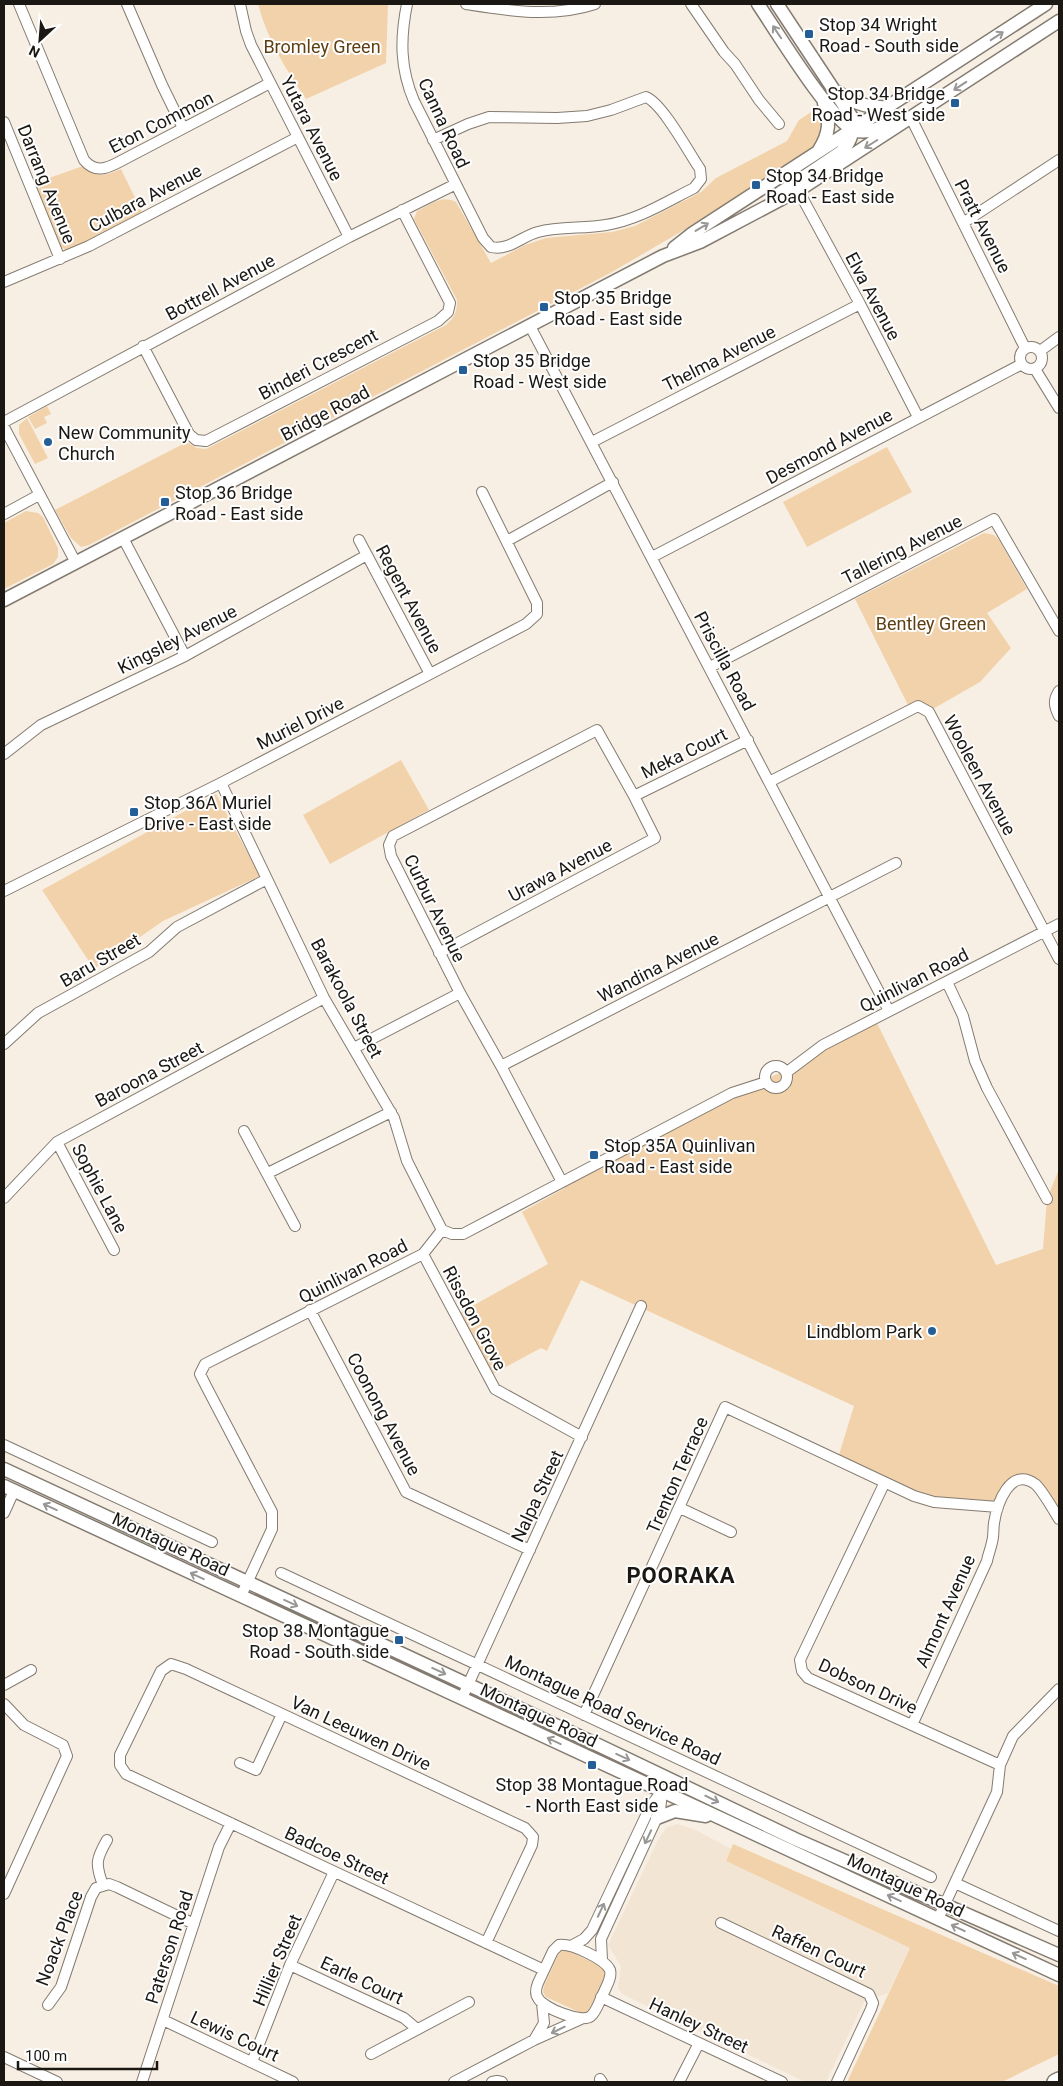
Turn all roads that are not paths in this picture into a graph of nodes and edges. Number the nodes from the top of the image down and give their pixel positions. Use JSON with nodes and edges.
{"nodes":[{"id":1,"x":19,"y":4,"type":"edge"},
{"id":2,"x":127,"y":4,"type":"edge"},
{"id":3,"x":240,"y":4,"type":"edge"},
{"id":4,"x":407,"y":4,"type":"edge"},
{"id":5,"x":466,"y":4,"type":"edge"},
{"id":6,"x":595,"y":4,"type":"edge"},
{"id":7,"x":691,"y":4,"type":"edge"},
{"id":8,"x":758,"y":4,"type":"edge"},
{"id":9,"x":776,"y":4,"type":"edge"},
{"id":10,"x":1046,"y":4,"type":"edge"},
{"id":11,"x":1059,"y":21,"type":"edge"},
{"id":12,"x":974,"y":51,"type":"junction"},
{"id":13,"x":809,"y":52,"type":"junction"},
{"id":14,"x":797,"y":61,"type":"junction"},
{"id":15,"x":986,"y":68,"type":"junction"},
{"id":16,"x":270,"y":83,"type":"junction"},
{"id":17,"x":832,"y":87,"type":"junction"},
{"id":18,"x":823,"y":98,"type":"junction"},
{"id":19,"x":888,"y":107,"type":"junction"},
{"id":20,"x":926,"y":108,"type":"junction"},
{"id":21,"x":911,"y":118,"type":"junction"},
{"id":22,"x":4,"y":122,"type":"edge"},
{"id":23,"x":779,"y":124,"type":"dead end"},
{"id":24,"x":183,"y":128,"type":"junction"},
{"id":25,"x":854,"y":130,"type":"junction"},
{"id":26,"x":298,"y":137,"type":"junction"},
{"id":27,"x":433,"y":140,"type":"junction"},
{"id":28,"x":816,"y":154,"type":"junction"},
{"id":29,"x":1059,"y":160,"type":"edge"},
{"id":30,"x":454,"y":184,"type":"junction"},
{"id":31,"x":798,"y":190,"type":"junction"},
{"id":32,"x":402,"y":210,"type":"junction"},
{"id":33,"x":748,"y":217,"type":"junction"},
{"id":34,"x":963,"y":223,"type":"junction"},
{"id":35,"x":349,"y":237,"type":"junction"},
{"id":36,"x":663,"y":256,"type":"junction"},
{"id":37,"x":60,"y":259,"type":"junction"},
{"id":38,"x":4,"y":282,"type":"edge"},
{"id":39,"x":860,"y":304,"type":"junction"},
{"id":40,"x":530,"y":326,"type":"junction"},
{"id":41,"x":1059,"y":337,"type":"edge"},
{"id":42,"x":143,"y":346,"type":"junction"},
{"id":43,"x":1026,"y":348,"type":"junction"},
{"id":44,"x":1040,"y":351,"type":"junction"},
{"id":45,"x":1022,"y":364,"type":"junction"},
{"id":46,"x":1035,"y":368,"type":"junction"},
{"id":47,"x":1059,"y":408,"type":"edge"},
{"id":48,"x":918,"y":418,"type":"junction"},
{"id":49,"x":4,"y":422,"type":"edge"},
{"id":50,"x":4,"y":427,"type":"edge"},
{"id":51,"x":592,"y":442,"type":"junction"},
{"id":52,"x":613,"y":482,"type":"junction"},
{"id":53,"x":482,"y":492,"type":"dead end"},
{"id":54,"x":39,"y":495,"type":"junction"},
{"id":55,"x":4,"y":514,"type":"edge"},
{"id":56,"x":124,"y":538,"type":"junction"},
{"id":57,"x":359,"y":540,"type":"dead end"},
{"id":58,"x":507,"y":541,"type":"junction"},
{"id":59,"x":367,"y":555,"type":"junction"},
{"id":60,"x":652,"y":557,"type":"junction"},
{"id":61,"x":76,"y":563,"type":"junction"},
{"id":62,"x":4,"y":600,"type":"edge"},
{"id":63,"x":1059,"y":631,"type":"edge"},
{"id":64,"x":185,"y":656,"type":"junction"},
{"id":65,"x":710,"y":667,"type":"junction"},
{"id":66,"x":430,"y":674,"type":"junction"},
{"id":67,"x":1059,"y":691,"type":"edge"},
{"id":68,"x":1059,"y":716,"type":"edge"},
{"id":69,"x":748,"y":740,"type":"junction"},
{"id":70,"x":4,"y":754,"type":"edge"},
{"id":71,"x":770,"y":782,"type":"junction"},
{"id":72,"x":221,"y":783,"type":"junction"},
{"id":73,"x":634,"y":796,"type":"junction"},
{"id":74,"x":896,"y":863,"type":"dead end"},
{"id":75,"x":267,"y":879,"type":"junction"},
{"id":76,"x":5,"y":887,"type":"edge"},
{"id":77,"x":830,"y":896,"type":"junction"},
{"id":78,"x":1059,"y":924,"type":"edge"},
{"id":79,"x":1045,"y":931,"type":"junction"},
{"id":80,"x":439,"y":953,"type":"junction"},
{"id":81,"x":1059,"y":959,"type":"edge"},
{"id":82,"x":946,"y":982,"type":"junction"},
{"id":83,"x":460,"y":993,"type":"junction"},
{"id":84,"x":324,"y":998,"type":"junction"},
{"id":85,"x":889,"y":1011,"type":"junction"},
{"id":86,"x":4,"y":1044,"type":"edge"},
{"id":87,"x":354,"y":1048,"type":"junction"},
{"id":88,"x":501,"y":1066,"type":"junction"},
{"id":89,"x":787,"y":1072,"type":"junction"},
{"id":90,"x":766,"y":1082,"type":"junction"},
{"id":91,"x":391,"y":1112,"type":"junction"},
{"id":92,"x":244,"y":1130,"type":"dead end"},
{"id":93,"x":57,"y":1142,"type":"junction"},
{"id":94,"x":268,"y":1173,"type":"junction"},
{"id":95,"x":562,"y":1182,"type":"junction"},
{"id":96,"x":4,"y":1198,"type":"edge"},
{"id":97,"x":1047,"y":1199,"type":"dead end"},
{"id":98,"x":295,"y":1226,"type":"dead end"},
{"id":99,"x":442,"y":1230,"type":"junction"},
{"id":100,"x":114,"y":1250,"type":"dead end"},
{"id":101,"x":423,"y":1254,"type":"junction"},
{"id":102,"x":642,"y":1306,"type":"dead end"},
{"id":103,"x":310,"y":1310,"type":"junction"},
{"id":104,"x":582,"y":1437,"type":"junction"},
{"id":105,"x":4,"y":1445,"type":"edge"},
{"id":106,"x":4,"y":1469,"type":"edge"},
{"id":107,"x":21,"y":1477,"type":"junction"},
{"id":108,"x":884,"y":1484,"type":"junction"},
{"id":109,"x":9,"y":1488,"type":"edge"},
{"id":110,"x":998,"y":1507,"type":"junction"},
{"id":111,"x":680,"y":1508,"type":"junction"},
{"id":112,"x":4,"y":1514,"type":"edge"},
{"id":113,"x":1059,"y":1518,"type":"edge"},
{"id":114,"x":732,"y":1532,"type":"dead end"},
{"id":115,"x":212,"y":1542,"type":"dead end"},
{"id":116,"x":530,"y":1550,"type":"junction"},
{"id":117,"x":281,"y":1573,"type":"dead end"},
{"id":118,"x":247,"y":1582,"type":"junction"},
{"id":119,"x":242,"y":1596,"type":"junction"},
{"id":120,"x":477,"y":1665,"type":"junction"},
{"id":121,"x":31,"y":1670,"type":"dead end"},
{"id":122,"x":4,"y":1685,"type":"edge"},
{"id":123,"x":468,"y":1685,"type":"junction"},
{"id":124,"x":1059,"y":1689,"type":"edge"},
{"id":125,"x":462,"y":1698,"type":"junction"},
{"id":126,"x":4,"y":1704,"type":"edge"},
{"id":127,"x":282,"y":1714,"type":"junction"},
{"id":128,"x":584,"y":1715,"type":"junction"},
{"id":129,"x":912,"y":1725,"type":"junction"},
{"id":130,"x":240,"y":1763,"type":"dead end"},
{"id":131,"x":120,"y":1765,"type":"joint"},
{"id":132,"x":1000,"y":1765,"type":"junction"},
{"id":133,"x":668,"y":1778,"type":"junction"},
{"id":134,"x":662,"y":1791,"type":"junction"},
{"id":135,"x":656,"y":1818,"type":"junction"},
{"id":136,"x":723,"y":1819,"type":"junction"},
{"id":137,"x":231,"y":1823,"type":"junction"},
{"id":138,"x":107,"y":1840,"type":"dead end"},
{"id":139,"x":334,"y":1872,"type":"junction"},
{"id":140,"x":931,"y":1877,"type":"dead end"},
{"id":141,"x":955,"y":1883,"type":"junction"},
{"id":142,"x":103,"y":1885,"type":"junction"},
{"id":143,"x":4,"y":1894,"type":"edge"},
{"id":144,"x":945,"y":1906,"type":"junction"},
{"id":145,"x":938,"y":1919,"type":"junction"},
{"id":146,"x":721,"y":1923,"type":"dead end"},
{"id":147,"x":194,"y":1924,"type":"junction"},
{"id":148,"x":1059,"y":1931,"type":"edge"},
{"id":149,"x":486,"y":1943,"type":"junction"},
{"id":150,"x":571,"y":1946,"type":"junction"},
{"id":151,"x":1059,"y":1955,"type":"edge"},
{"id":152,"x":602,"y":1960,"type":"junction"},
{"id":153,"x":290,"y":1965,"type":"junction"},
{"id":154,"x":544,"y":1970,"type":"junction"},
{"id":155,"x":1059,"y":1975,"type":"edge"},
{"id":156,"x":601,"y":1997,"type":"junction"},
{"id":157,"x":469,"y":2002,"type":"dead end"},
{"id":158,"x":542,"y":2002,"type":"junction"},
{"id":159,"x":48,"y":2005,"type":"dead end"},
{"id":160,"x":581,"y":2019,"type":"junction"},
{"id":161,"x":163,"y":2020,"type":"junction"},
{"id":162,"x":417,"y":2029,"type":"junction"},
{"id":163,"x":534,"y":2040,"type":"junction"},
{"id":164,"x":698,"y":2043,"type":"junction"},
{"id":165,"x":371,"y":2054,"type":"dead end"},
{"id":166,"x":4,"y":2057,"type":"edge"},
{"id":167,"x":252,"y":2062,"type":"junction"},
{"id":168,"x":1059,"y":2080,"type":"edge"},
{"id":169,"x":57,"y":2082,"type":"edge"},
{"id":170,"x":142,"y":2082,"type":"edge"},
{"id":171,"x":293,"y":2082,"type":"edge"},
{"id":172,"x":454,"y":2082,"type":"edge"},
{"id":173,"x":679,"y":2082,"type":"edge"},
{"id":174,"x":782,"y":2082,"type":"edge"},
{"id":175,"x":837,"y":2082,"type":"edge"},
{"id":176,"x":1055,"y":2082,"type":"edge"}],
"edges":[{"from":1,"to":24,"type":"street","name":"Eton Common"},
{"from":2,"to":24,"type":"street"},
{"from":3,"to":16,"type":"street","name":"Yutara Avenue"},
{"from":4,"to":27,"type":"street","name":"Canna Road"},
{"from":5,"to":6,"type":"street"},
{"from":7,"to":23,"type":"street"},
{"from":14,"to":8,"type":"main road","one_way":true},
{"from":9,"to":13,"type":"main road"},
{"from":12,"to":10,"type":"main road","name":"Bridge Road","one_way":true},
{"from":11,"to":15,"type":"main road","name":"Bridge Road"},
{"from":12,"to":15,"type":"main road"},
{"from":12,"to":19,"type":"main road","name":"Bridge Road"},
{"from":13,"to":14,"type":"main road"},
{"from":13,"to":17,"type":"main road"},
{"from":14,"to":18,"type":"main road"},
{"from":15,"to":20,"type":"main road","name":"Bridge Road","one_way":true},
{"from":16,"to":24,"type":"street","name":"Eton Common"},
{"from":16,"to":26,"type":"street","name":"Yutara Avenue"},
{"from":17,"to":19,"type":"main road"},
{"from":17,"to":25,"type":"main road"},
{"from":18,"to":25,"type":"main road"},
{"from":18,"to":28,"type":"main road"},
{"from":19,"to":25,"type":"main road","name":"Bridge Road"},
{"from":20,"to":21,"type":"main road","name":"Bridge Road"},
{"from":20,"to":25,"type":"main road"},
{"from":21,"to":31,"type":"main road","name":"Bridge Road","one_way":true},
{"from":21,"to":34,"type":"street","name":"Pratt Avenue"},
{"from":22,"to":37,"type":"street","name":"Darrang Avenue"},
{"from":25,"to":28,"type":"main road","name":"Bridge Road"},
{"from":25,"to":33,"type":"main road"},
{"from":26,"to":35,"type":"street","name":"Yutara Avenue"},
{"from":26,"to":37,"type":"street","name":"Culbara Avenue"},
{"from":27,"to":30,"type":"street","name":"Canna Road"},
{"from":27,"to":30,"type":"street","name":"Canna Road"},
{"from":36,"to":28,"type":"main road","name":"Bridge Road","one_way":true},
{"from":29,"to":34,"type":"street"},
{"from":30,"to":32,"type":"street","name":"Bottrell Avenue"},
{"from":31,"to":33,"type":"main road","name":"Bridge Road"},
{"from":31,"to":39,"type":"street","name":"Elva Avenue"},
{"from":32,"to":35,"type":"street","name":"Bottrell Avenue"},
{"from":32,"to":42,"type":"street","name":"Binderi Crescent"},
{"from":33,"to":36,"type":"main road","name":"Bridge Road"},
{"from":34,"to":43,"type":"street","name":"Pratt Avenue"},
{"from":35,"to":42,"type":"street","name":"Bottrell Avenue"},
{"from":36,"to":40,"type":"main road","name":"Bridge Road"},
{"from":37,"to":38,"type":"street","name":"Culbara Avenue"},
{"from":39,"to":48,"type":"street","name":"Elva Avenue"},
{"from":39,"to":51,"type":"street","name":"Thelma Avenue"},
{"from":40,"to":51,"type":"street","name":"Priscilla Road"},
{"from":40,"to":56,"type":"main road","name":"Bridge Road"},
{"from":41,"to":44,"type":"street"},
{"from":42,"to":49,"type":"street","name":"Bottrell Avenue"},
{"from":43,"to":44,"type":"street"},
{"from":43,"to":45,"type":"street"},
{"from":44,"to":46,"type":"street"},
{"from":45,"to":46,"type":"street"},
{"from":45,"to":48,"type":"street","name":"Desmond Avenue"},
{"from":46,"to":47,"type":"street"},
{"from":48,"to":60,"type":"street","name":"Desmond Avenue"},
{"from":50,"to":54,"type":"street"},
{"from":51,"to":52,"type":"street","name":"Priscilla Road"},
{"from":52,"to":58,"type":"street"},
{"from":52,"to":60,"type":"street","name":"Priscilla Road"},
{"from":53,"to":58,"type":"street","name":"Muriel Drive"},
{"from":54,"to":55,"type":"street"},
{"from":54,"to":61,"type":"street"},
{"from":56,"to":61,"type":"main road","name":"Bridge Road"},
{"from":56,"to":64,"type":"street"},
{"from":57,"to":59,"type":"street","name":"Regent Avenue"},
{"from":58,"to":66,"type":"street","name":"Muriel Drive"},
{"from":59,"to":64,"type":"street","name":"Kingsley Avenue"},
{"from":59,"to":66,"type":"street","name":"Regent Avenue"},
{"from":60,"to":65,"type":"street","name":"Priscilla Road"},
{"from":61,"to":62,"type":"main road","name":"Bridge Road"},
{"from":63,"to":65,"type":"street","name":"Tallering Avenue"},
{"from":64,"to":70,"type":"street","name":"Kingsley Avenue"},
{"from":65,"to":69,"type":"street","name":"Priscilla Road"},
{"from":66,"to":72,"type":"street","name":"Muriel Drive"},
{"from":67,"to":68,"type":"street"},
{"from":69,"to":71,"type":"street","name":"Priscilla Road"},
{"from":69,"to":73,"type":"street","name":"Meka Court"},
{"from":71,"to":77,"type":"street","name":"Priscilla Road"},
{"from":71,"to":79,"type":"street","name":"Wooleen Avenue"},
{"from":72,"to":75,"type":"street","name":"Barakoola Street"},
{"from":72,"to":76,"type":"street","name":"Muriel Drive"},
{"from":73,"to":80,"type":"street","name":"Urawa Avenue"},
{"from":73,"to":80,"type":"street","name":"Curbur Avenue"},
{"from":74,"to":77,"type":"street","name":"Wandina Avenue"},
{"from":75,"to":84,"type":"street","name":"Barakoola Street"},
{"from":75,"to":86,"type":"street","name":"Baru Street"},
{"from":77,"to":85,"type":"street","name":"Priscilla Road"},
{"from":77,"to":88,"type":"street","name":"Wandina Avenue"},
{"from":78,"to":79,"type":"street","name":"Quinlivan Road"},
{"from":79,"to":81,"type":"street"},
{"from":79,"to":82,"type":"street","name":"Quinlivan Road"},
{"from":80,"to":83,"type":"street","name":"Curbur Avenue"},
{"from":82,"to":85,"type":"street","name":"Quinlivan Road"},
{"from":82,"to":97,"type":"street"},
{"from":83,"to":87,"type":"street"},
{"from":83,"to":88,"type":"street","name":"Curbur Avenue"},
{"from":84,"to":87,"type":"street","name":"Barakoola Street"},
{"from":84,"to":93,"type":"street","name":"Baroona Street"},
{"from":85,"to":89,"type":"street","name":"Quinlivan Road"},
{"from":87,"to":91,"type":"street","name":"Barakoola Street"},
{"from":88,"to":95,"type":"street","name":"Curbur Avenue"},
{"from":89,"to":90,"type":"street"},
{"from":89,"to":90,"type":"street"},
{"from":90,"to":95,"type":"street"},
{"from":91,"to":94,"type":"street"},
{"from":91,"to":99,"type":"street","name":"Barakoola Street"},
{"from":92,"to":94,"type":"street"},
{"from":93,"to":96,"type":"street","name":"Baroona Street"},
{"from":93,"to":100,"type":"street","name":"Sophie Lane"},
{"from":94,"to":98,"type":"street"},
{"from":95,"to":99,"type":"street"},
{"from":99,"to":101,"type":"street","name":"Quinlivan Road"},
{"from":101,"to":103,"type":"street","name":"Quinlivan Road"},
{"from":101,"to":104,"type":"street","name":"Rissdon Grove"},
{"from":102,"to":104,"type":"street","name":"Nalpa Street"},
{"from":103,"to":116,"type":"street","name":"Coonong Avenue"},
{"from":103,"to":118,"type":"street","name":"Quinlivan Road"},
{"from":104,"to":116,"type":"street","name":"Nalpa Street"},
{"from":105,"to":115,"type":"street"},
{"from":106,"to":107,"type":"main road","name":"Montague Road"},
{"from":107,"to":109,"type":"main road"},
{"from":107,"to":118,"type":"main road","name":"Montague Road"},
{"from":108,"to":110,"type":"street","name":"Trenton Terrace"},
{"from":108,"to":111,"type":"street","name":"Trenton Terrace"},
{"from":108,"to":129,"type":"street","name":"Dobson Drive"},
{"from":109,"to":112,"type":"street"},
{"from":119,"to":109,"type":"main road","name":"Montague Road","one_way":true},
{"from":110,"to":113,"type":"street","name":"Almont Avenue"},
{"from":110,"to":129,"type":"street","name":"Almont Avenue"},
{"from":111,"to":114,"type":"street"},
{"from":111,"to":128,"type":"street","name":"Trenton Terrace"},
{"from":116,"to":120,"type":"street","name":"Nalpa Street"},
{"from":117,"to":120,"type":"street","name":"Montague Road Service Road"},
{"from":118,"to":119,"type":"street","name":"Quinlivan Road"},
{"from":118,"to":123,"type":"main road","name":"Montague Road","one_way":true},
{"from":119,"to":125,"type":"main road","name":"Montague Road"},
{"from":120,"to":123,"type":"street","name":"Nalpa Street"},
{"from":120,"to":128,"type":"street","name":"Montague Road Service Road"},
{"from":121,"to":122,"type":"street"},
{"from":123,"to":125,"type":"street","name":"Nalpa Street"},
{"from":123,"to":133,"type":"main road","name":"Montague Road","one_way":true},
{"from":124,"to":132,"type":"street"},
{"from":134,"to":125,"type":"main road","name":"Montague Road","one_way":true},
{"from":126,"to":143,"type":"street"},
{"from":127,"to":130,"type":"street"},
{"from":127,"to":131,"type":"street","name":"Van Leeuwen Drive"},
{"from":127,"to":149,"type":"street","name":"Van Leeuwen Drive"},
{"from":128,"to":140,"type":"street","name":"Montague Road Service Road"},
{"from":129,"to":132,"type":"street","name":"Dobson Drive"},
{"from":131,"to":137,"type":"street","name":"Badcoe Street"},
{"from":132,"to":141,"type":"street"},
{"from":133,"to":134,"type":"main road"},
{"from":133,"to":144,"type":"main road","name":"Montague Road","one_way":true},
{"from":134,"to":135,"type":"street"},
{"from":134,"to":136,"type":"main road","name":"Montague Road"},
{"from":150,"to":134,"type":"street","one_way":true},
{"from":135,"to":136,"type":"main road"},
{"from":135,"to":152,"type":"street","one_way":true},
{"from":145,"to":136,"type":"main road","name":"Montague Road","one_way":true},
{"from":137,"to":139,"type":"street","name":"Badcoe Street"},
{"from":137,"to":147,"type":"street","name":"Paterson Road"},
{"from":138,"to":142,"type":"street","name":"Noack Place"},
{"from":139,"to":149,"type":"street","name":"Badcoe Street"},
{"from":139,"to":153,"type":"street","name":"Hillier Street"},
{"from":141,"to":144,"type":"street"},
{"from":141,"to":148,"type":"street"},
{"from":142,"to":147,"type":"street","name":"Noack Place"},
{"from":142,"to":159,"type":"street","name":"Noack Place"},
{"from":144,"to":145,"type":"street"},
{"from":144,"to":151,"type":"main road","name":"Montague Road"},
{"from":155,"to":145,"type":"main road","name":"Montague Road","one_way":true},
{"from":146,"to":175,"type":"street","name":"Raffen Court"},
{"from":147,"to":161,"type":"street","name":"Paterson Road"},
{"from":149,"to":154,"type":"street","name":"Badcoe Street"},
{"from":150,"to":152,"type":"street"},
{"from":150,"to":154,"type":"street"},
{"from":152,"to":156,"type":"street"},
{"from":153,"to":162,"type":"street","name":"Earle Court"},
{"from":153,"to":167,"type":"street","name":"Hillier Street"},
{"from":154,"to":158,"type":"street"},
{"from":156,"to":160,"type":"street"},
{"from":156,"to":164,"type":"street","name":"Hanley Street"},
{"from":157,"to":162,"type":"street"},
{"from":158,"to":160,"type":"street"},
{"from":158,"to":163,"type":"street"},
{"from":160,"to":163,"type":"street","one_way":true},
{"from":161,"to":167,"type":"street","name":"Lewis Court"},
{"from":161,"to":170,"type":"street","name":"Paterson Road"},
{"from":162,"to":165,"type":"street"},
{"from":163,"to":172,"type":"street"},
{"from":164,"to":173,"type":"street"},
{"from":164,"to":174,"type":"street","name":"Hanley Street"},
{"from":166,"to":169,"type":"street"},
{"from":167,"to":171,"type":"street","name":"Lewis Court"},
{"from":168,"to":176,"type":"highway"}]}
